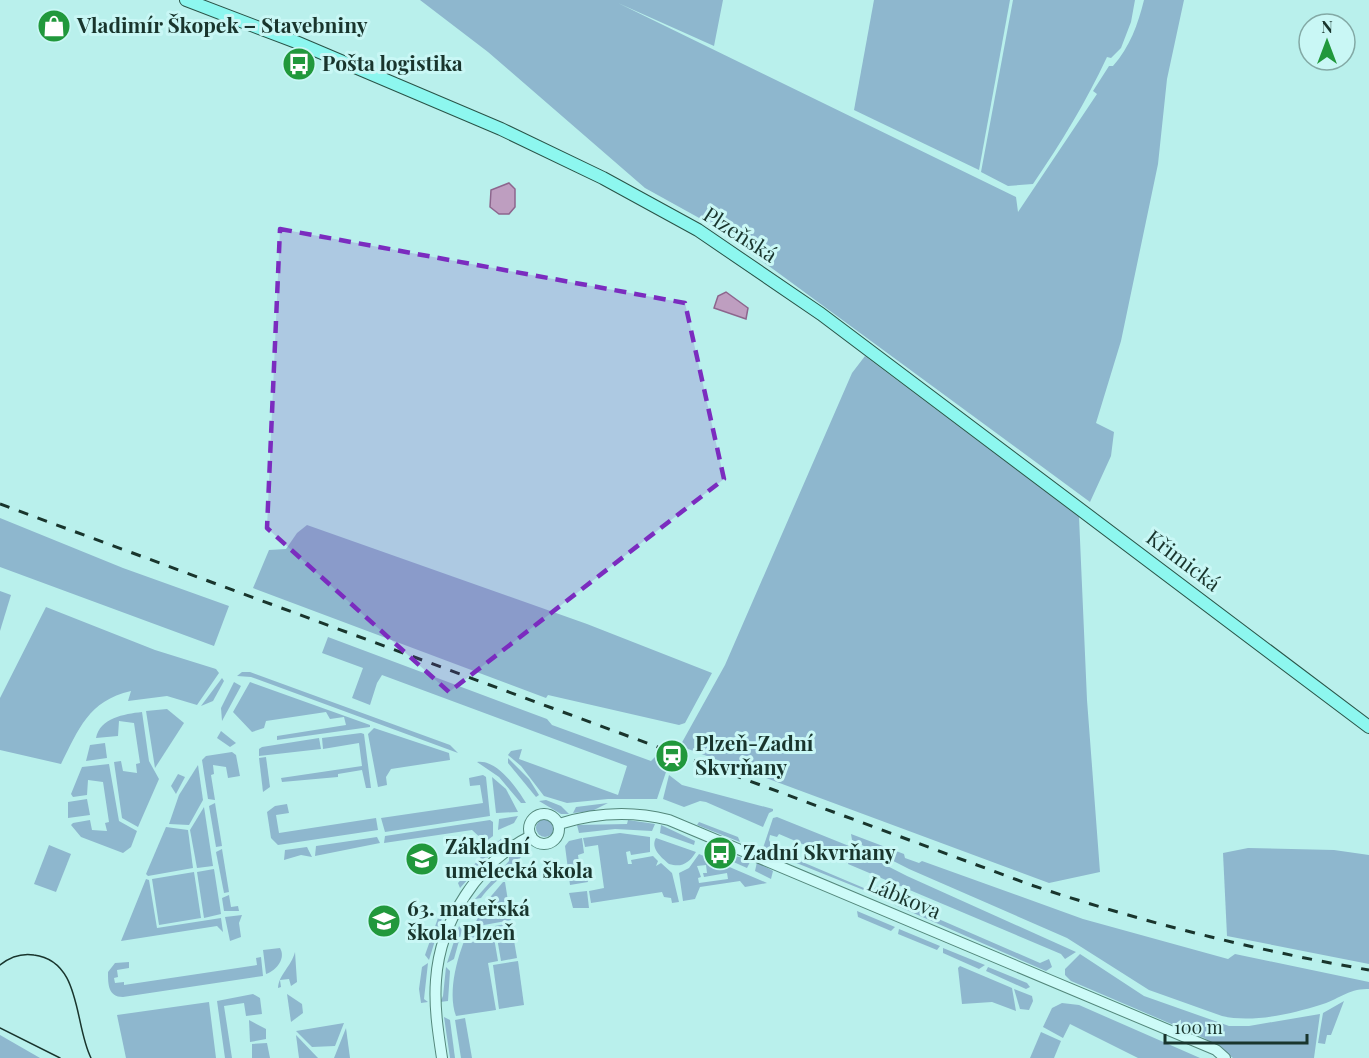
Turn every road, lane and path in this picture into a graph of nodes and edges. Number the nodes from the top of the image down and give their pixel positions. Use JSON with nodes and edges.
{"nodes":[{"id":1,"x":186,"y":0,"type":"edge"},
{"id":2,"x":973,"y":428,"type":"joint"},
{"id":3,"x":1369,"y":727,"type":"edge"},
{"id":4,"x":559,"y":824,"type":"junction"},
{"id":5,"x":531,"y":836,"type":"junction"},
{"id":6,"x":442,"y":1058,"type":"edge"},
{"id":7,"x":1225,"y":1058,"type":"edge"}],
"edges":[{"from":1,"to":2,"type":"main road","name":"Plzeňská"},
{"from":2,"to":3,"type":"main road","name":"Křimická"},
{"from":4,"to":5,"type":"street"},
{"from":4,"to":5,"type":"street","name":"Lábkova"},
{"from":4,"to":7,"type":"street","name":"Lábkova"},
{"from":5,"to":6,"type":"street","name":"Lábkova"}]}
